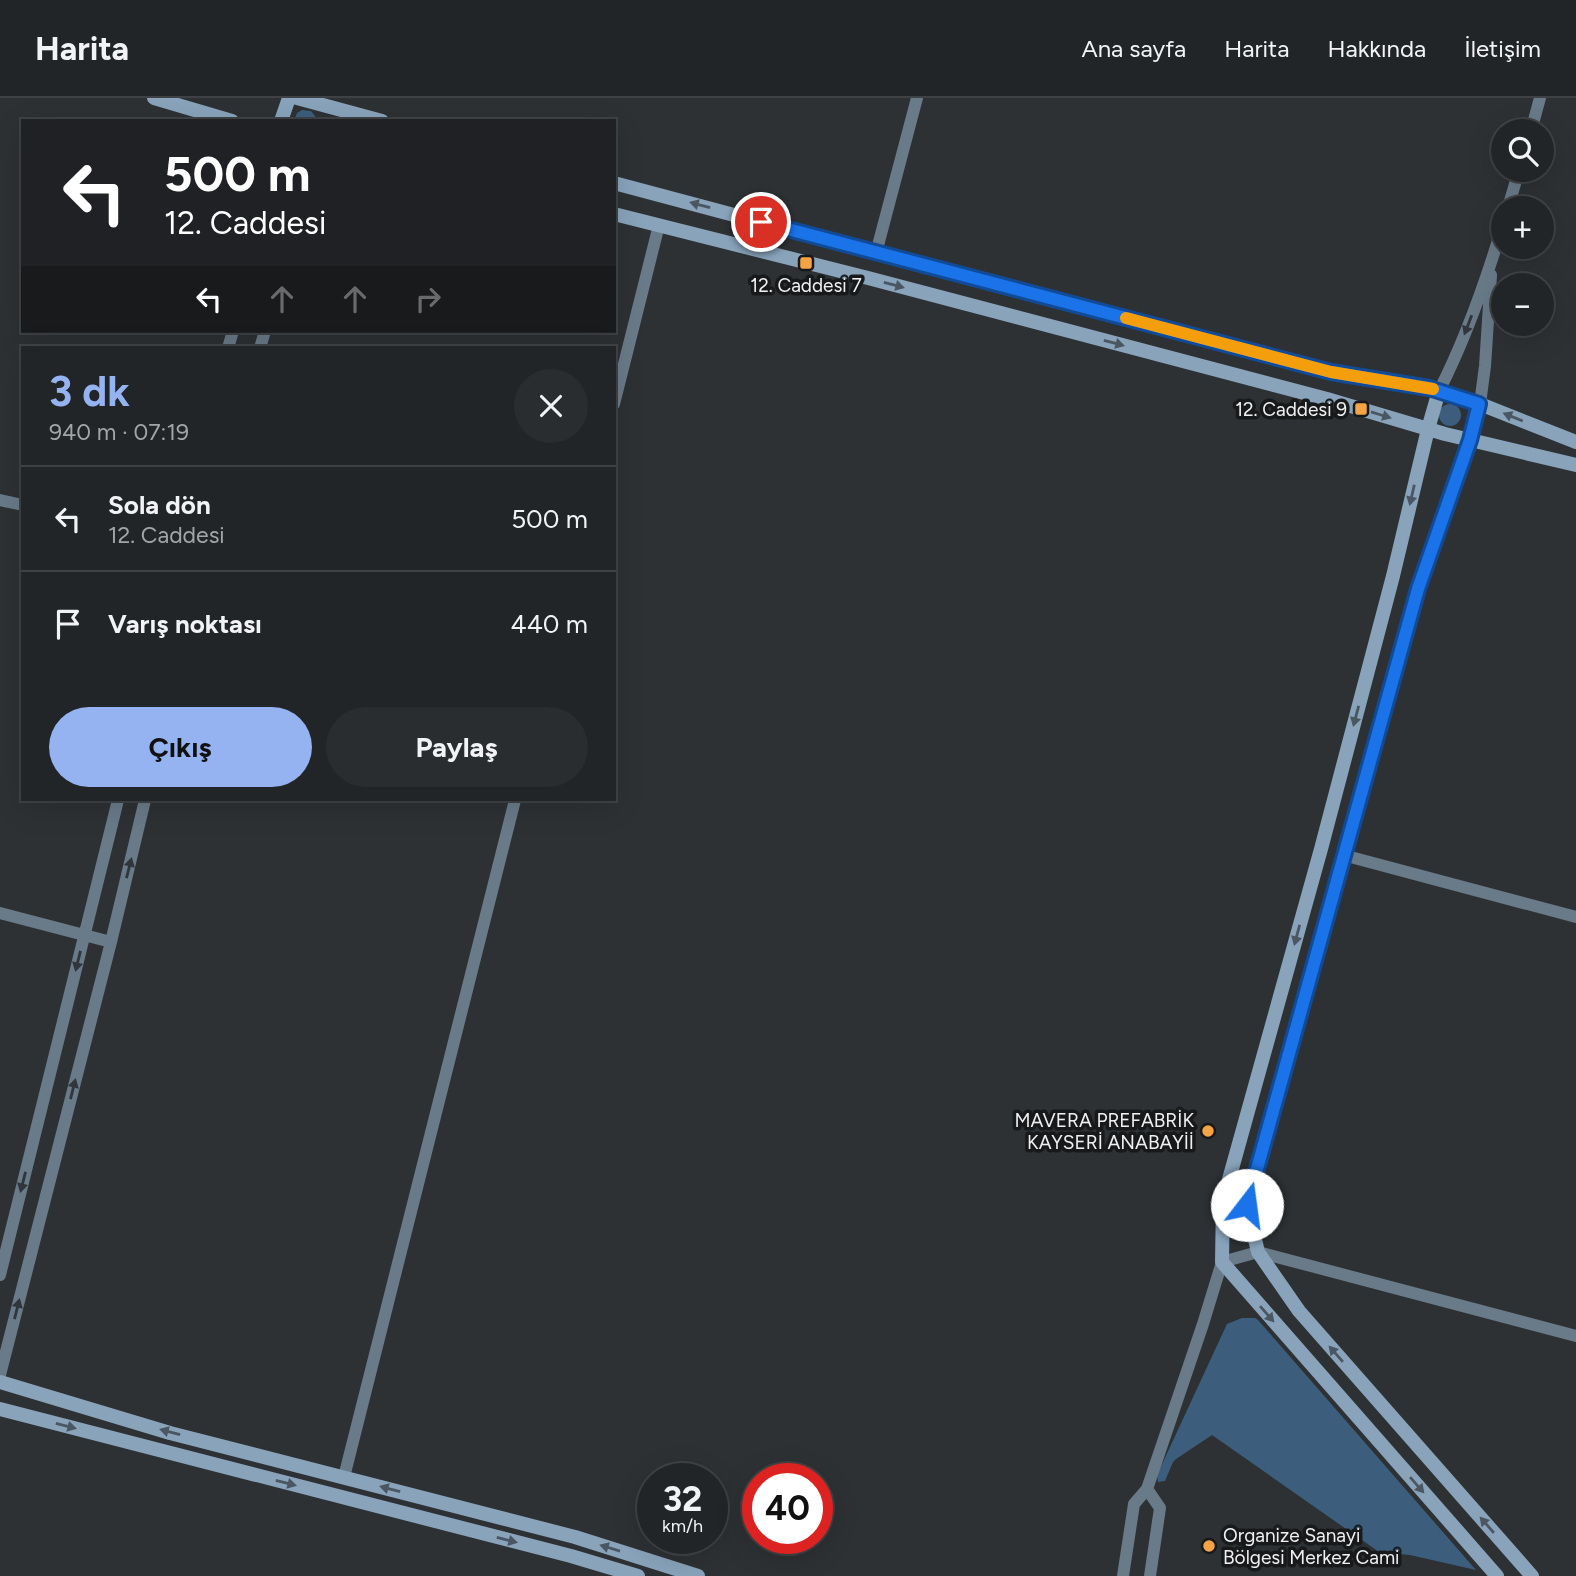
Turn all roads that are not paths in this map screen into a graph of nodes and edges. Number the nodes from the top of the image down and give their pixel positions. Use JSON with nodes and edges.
{"nodes":[{"id":1,"x":154,"y":98,"type":"edge"},
{"id":2,"x":289,"y":98,"type":"edge"},
{"id":3,"x":297,"y":98,"type":"edge"},
{"id":4,"x":917,"y":98,"type":"edge"},
{"id":5,"x":1540,"y":98,"type":"edge"},
{"id":6,"x":333,"y":109,"type":"edge"},
{"id":7,"x":225,"y":119,"type":"edge"},
{"id":8,"x":282,"y":119,"type":"edge"},
{"id":9,"x":374,"y":119,"type":"edge"},
{"id":10,"x":1534,"y":119,"type":"edge"},
{"id":11,"x":616,"y":184,"type":"edge"},
{"id":12,"x":616,"y":214,"type":"edge"},
{"id":13,"x":659,"y":225,"type":"junction"},
{"id":14,"x":876,"y":253,"type":"junction"},
{"id":15,"x":1492,"y":261,"type":"joint"},
{"id":16,"x":1438,"y":391,"type":"junction"},
{"id":17,"x":616,"y":396,"type":"edge"},
{"id":18,"x":1479,"y":404,"type":"junction"},
{"id":19,"x":1428,"y":429,"type":"junction"},
{"id":20,"x":1470,"y":440,"type":"junction"},
{"id":21,"x":1576,"y":442,"type":"edge"},
{"id":22,"x":1576,"y":465,"type":"edge"},
{"id":23,"x":0,"y":499,"type":"edge"},
{"id":24,"x":21,"y":504,"type":"edge"},
{"id":25,"x":118,"y":801,"type":"edge"},
{"id":26,"x":145,"y":801,"type":"edge"},
{"id":27,"x":514,"y":801,"type":"edge"},
{"id":28,"x":1321,"y":849,"type":"junction"},
{"id":29,"x":1343,"y":855,"type":"junction"},
{"id":30,"x":0,"y":913,"type":"edge"},
{"id":31,"x":1576,"y":917,"type":"edge"},
{"id":32,"x":85,"y":935,"type":"junction"},
{"id":33,"x":111,"y":942,"type":"junction"},
{"id":34,"x":1258,"y":1252,"type":"junction"},
{"id":35,"x":1222,"y":1262,"type":"junction"},
{"id":36,"x":0,"y":1275,"type":"edge"},
{"id":37,"x":1576,"y":1336,"type":"edge"},
{"id":38,"x":0,"y":1375,"type":"edge"},
{"id":39,"x":0,"y":1382,"type":"edge"},
{"id":40,"x":0,"y":1409,"type":"edge"},
{"id":41,"x":344,"y":1477,"type":"junction"},
{"id":42,"x":1147,"y":1489,"type":"junction"},
{"id":43,"x":638,"y":1576,"type":"edge"},
{"id":44,"x":698,"y":1576,"type":"edge"},
{"id":45,"x":1123,"y":1576,"type":"edge"},
{"id":46,"x":1150,"y":1576,"type":"edge"},
{"id":47,"x":1497,"y":1576,"type":"edge"},
{"id":48,"x":1532,"y":1576,"type":"edge"}],
"edges":[{"from":1,"to":7,"type":"street"},
{"from":2,"to":8,"type":"street"},
{"from":3,"to":6,"type":"street"},
{"from":4,"to":14,"type":"street"},
{"from":5,"to":10,"type":"street"},
{"from":6,"to":9,"type":"street"},
{"from":14,"to":11,"type":"street","one_way":true},
{"from":12,"to":13,"type":"street"},
{"from":13,"to":17,"type":"street"},
{"from":13,"to":19,"type":"street","one_way":true},
{"from":14,"to":16,"type":"street"},
{"from":15,"to":16,"type":"street","one_way":true},
{"from":15,"to":18,"type":"street"},
{"from":16,"to":18,"type":"street"},
{"from":16,"to":19,"type":"street"},
{"from":18,"to":20,"type":"street"},
{"from":21,"to":18,"type":"street","one_way":true},
{"from":19,"to":20,"type":"street"},
{"from":19,"to":28,"type":"street","one_way":true},
{"from":20,"to":22,"type":"street"},
{"from":20,"to":29,"type":"street"},
{"from":23,"to":24,"type":"street"},
{"from":25,"to":32,"type":"street"},
{"from":33,"to":26,"type":"street","one_way":true},
{"from":27,"to":41,"type":"street"},
{"from":28,"to":29,"type":"street"},
{"from":28,"to":35,"type":"street","one_way":true},
{"from":29,"to":31,"type":"street"},
{"from":29,"to":34,"type":"street"},
{"from":30,"to":32,"type":"street"},
{"from":32,"to":33,"type":"street"},
{"from":32,"to":36,"type":"street","one_way":true},
{"from":38,"to":33,"type":"street","one_way":true},
{"from":34,"to":35,"type":"street"},
{"from":34,"to":37,"type":"street"},
{"from":48,"to":34,"type":"street","one_way":true},
{"from":35,"to":42,"type":"street"},
{"from":35,"to":47,"type":"street","one_way":true},
{"from":41,"to":39,"type":"street","one_way":true},
{"from":40,"to":43,"type":"street","one_way":true},
{"from":44,"to":41,"type":"street","one_way":true},
{"from":42,"to":45,"type":"street"},
{"from":42,"to":46,"type":"street"}]}
